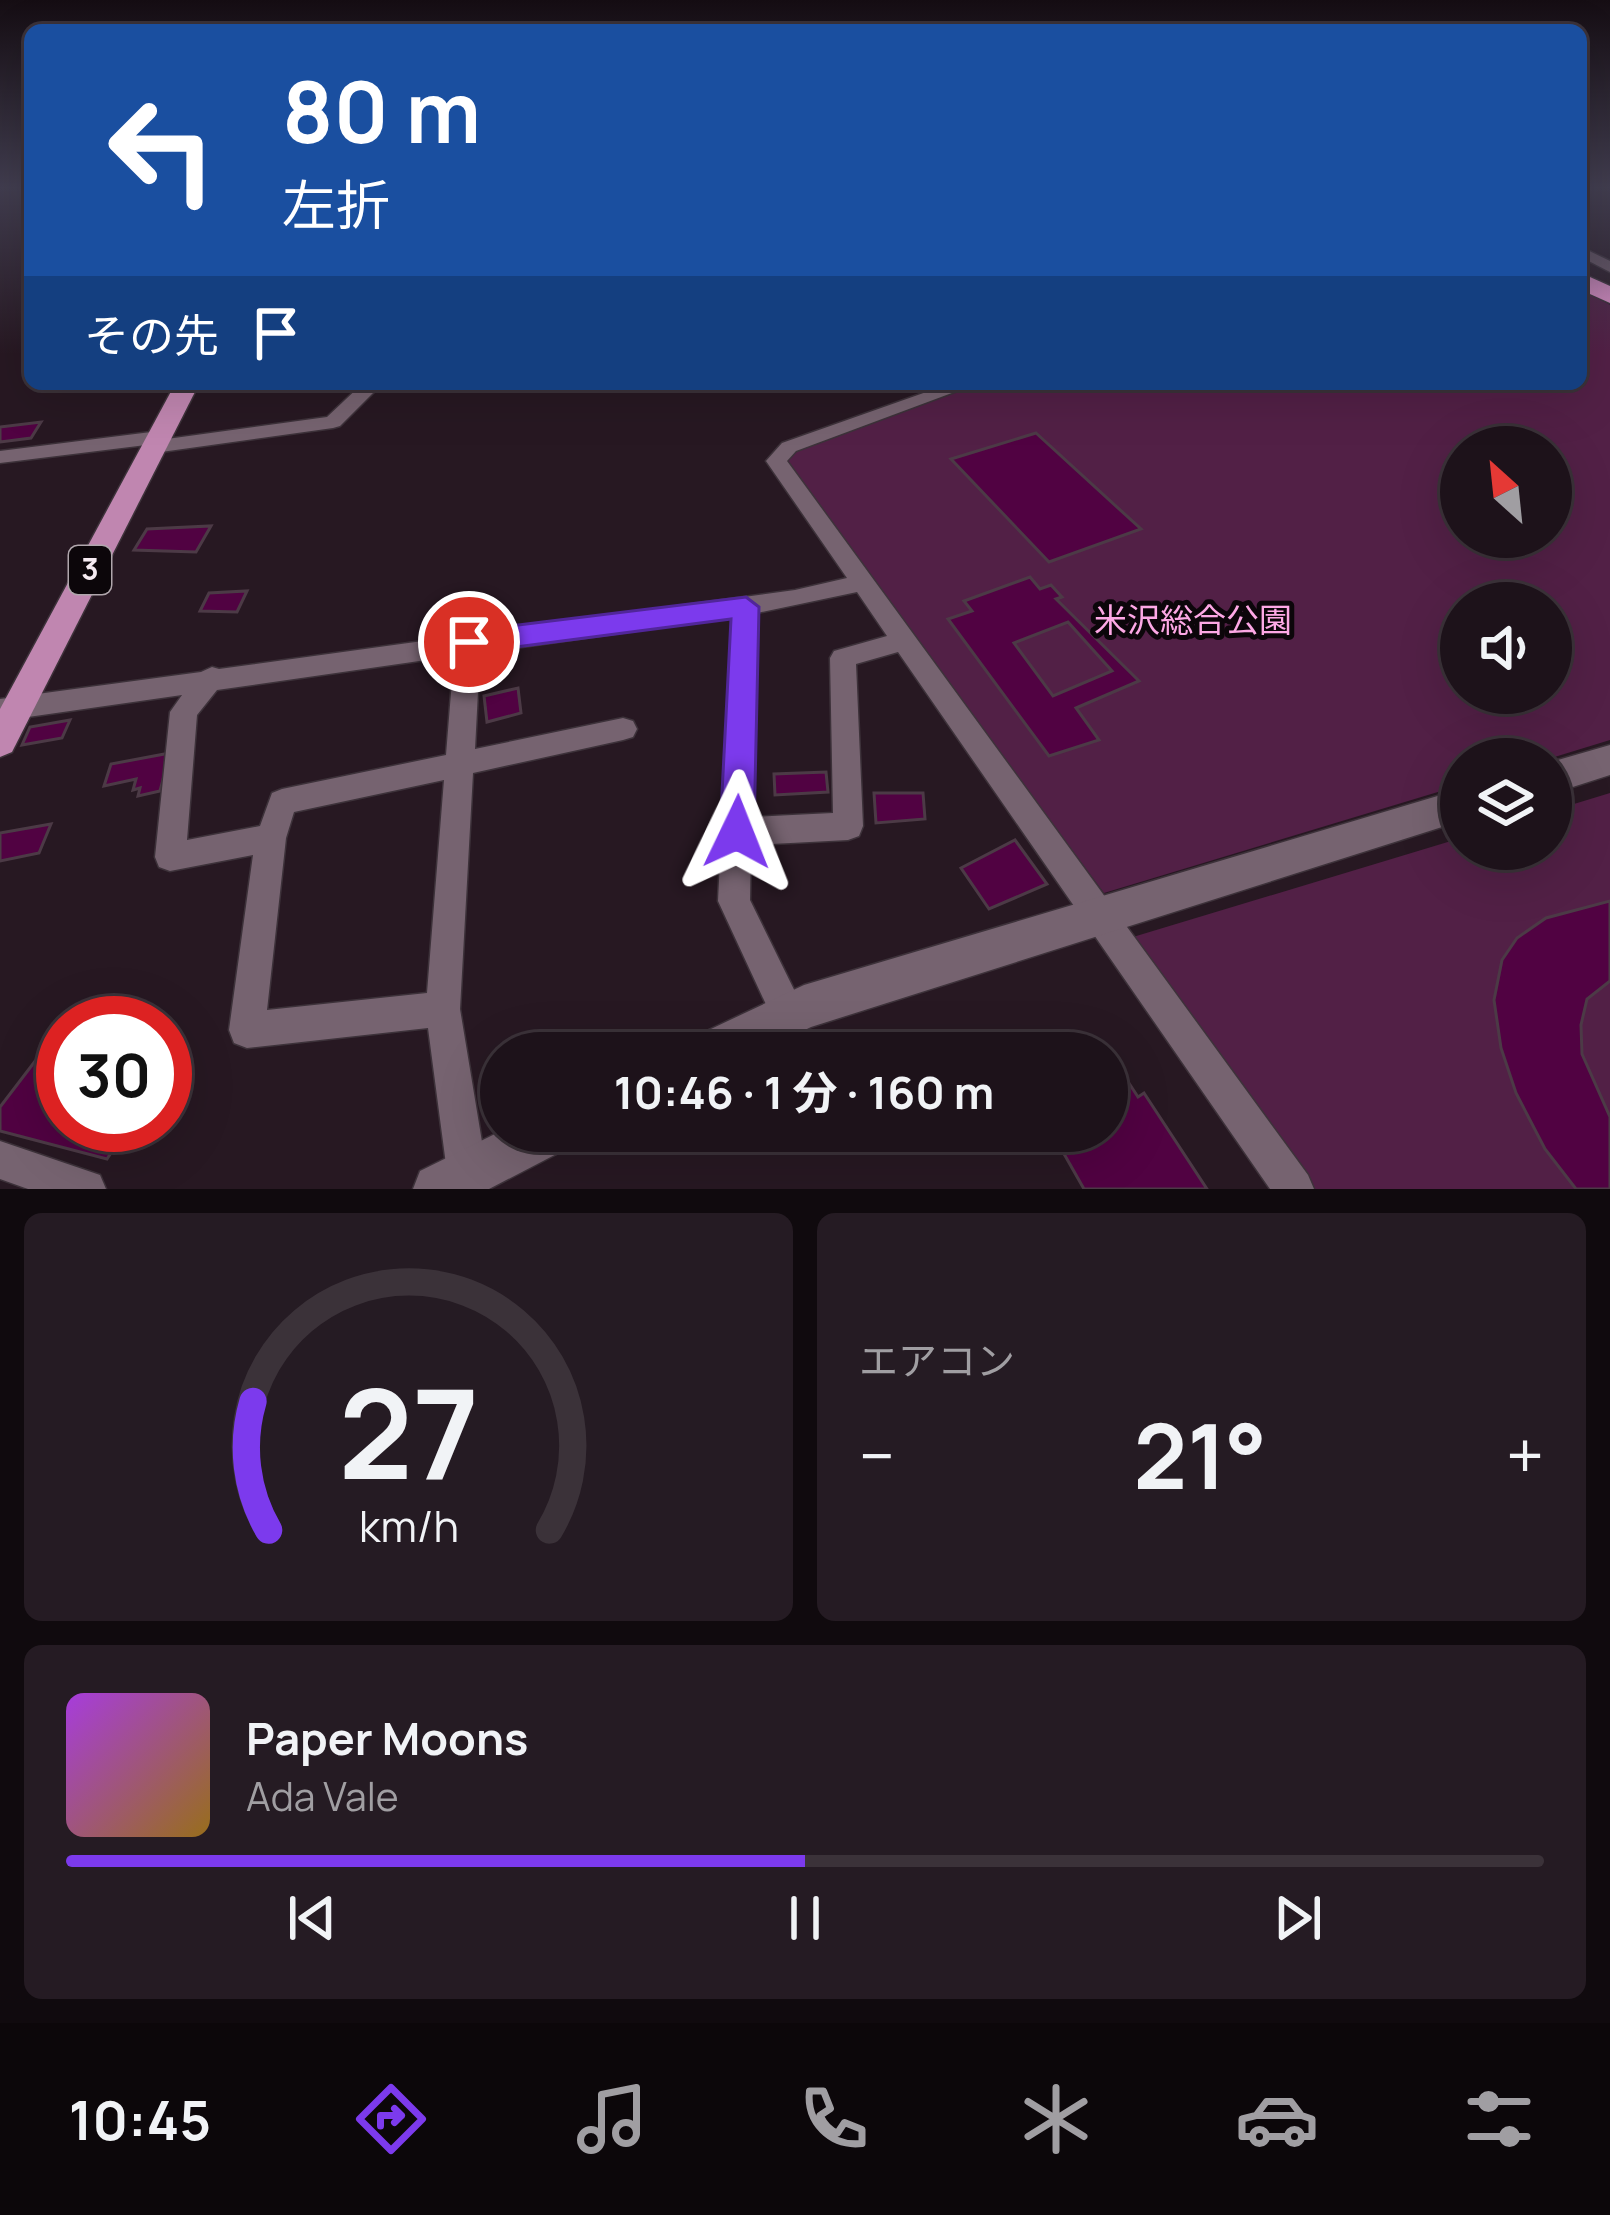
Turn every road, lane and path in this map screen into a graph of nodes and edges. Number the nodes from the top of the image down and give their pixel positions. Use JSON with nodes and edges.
{"nodes":[{"id":1,"x":184,"y":390,"type":"edge"},
{"id":2,"x":367,"y":390,"type":"edge"},
{"id":3,"x":950,"y":390,"type":"edge"},
{"id":4,"x":157,"y":442,"type":"junction"},
{"id":5,"x":0,"y":457,"type":"edge"},
{"id":6,"x":861,"y":584,"type":"junction"},
{"id":7,"x":746,"y":607,"type":"junction"},
{"id":8,"x":902,"y":641,"type":"junction"},
{"id":9,"x":469,"y":642,"type":"junction"},
{"id":10,"x":212,"y":677,"type":"junction"},
{"id":11,"x":10,"y":707,"type":"edge"},
{"id":12,"x":623,"y":729,"type":"dead end"},
{"id":13,"x":0,"y":742,"type":"edge"},
{"id":14,"x":1610,"y":760,"type":"edge"},
{"id":15,"x":460,"y":761,"type":"junction"},
{"id":16,"x":1572,"y":772,"type":"edge"},
{"id":17,"x":1440,"y":811,"type":"edge"},
{"id":18,"x":737,"y":832,"type":"junction"},
{"id":19,"x":272,"y":838,"type":"junction"},
{"id":20,"x":1097,"y":914,"type":"junction"},
{"id":21,"x":443,"y":1009,"type":"junction"},
{"id":22,"x":788,"y":1014,"type":"junction"},
{"id":23,"x":752,"y":1032,"type":"edge"},
{"id":24,"x":509,"y":1152,"type":"edge"},
{"id":25,"x":0,"y":1160,"type":"edge"},
{"id":26,"x":452,"y":1181,"type":"edge"},
{"id":27,"x":86,"y":1189,"type":"edge"},
{"id":28,"x":1294,"y":1189,"type":"edge"}],
"edges":[{"from":1,"to":4,"type":"main road","number":"3"},
{"from":2,"to":4,"type":"street"},
{"from":3,"to":6,"type":"street"},
{"from":4,"to":5,"type":"street"},
{"from":4,"to":11,"type":"main road","number":"3"},
{"from":6,"to":7,"type":"street"},
{"from":6,"to":8,"type":"street"},
{"from":7,"to":9,"type":"street"},
{"from":7,"to":18,"type":"street"},
{"from":8,"to":18,"type":"street"},
{"from":8,"to":20,"type":"street"},
{"from":9,"to":10,"type":"street"},
{"from":9,"to":15,"type":"street"},
{"from":10,"to":11,"type":"street"},
{"from":10,"to":19,"type":"street"},
{"from":11,"to":13,"type":"main road","number":"3"},
{"from":12,"to":15,"type":"street"},
{"from":14,"to":16,"type":"street"},
{"from":15,"to":19,"type":"street"},
{"from":15,"to":21,"type":"street"},
{"from":17,"to":20,"type":"street"},
{"from":18,"to":22,"type":"street"},
{"from":19,"to":21,"type":"street"},
{"from":20,"to":22,"type":"street"},
{"from":20,"to":28,"type":"street"},
{"from":21,"to":26,"type":"street"},
{"from":22,"to":23,"type":"street"},
{"from":24,"to":26,"type":"street"},
{"from":25,"to":27,"type":"street"}]}
